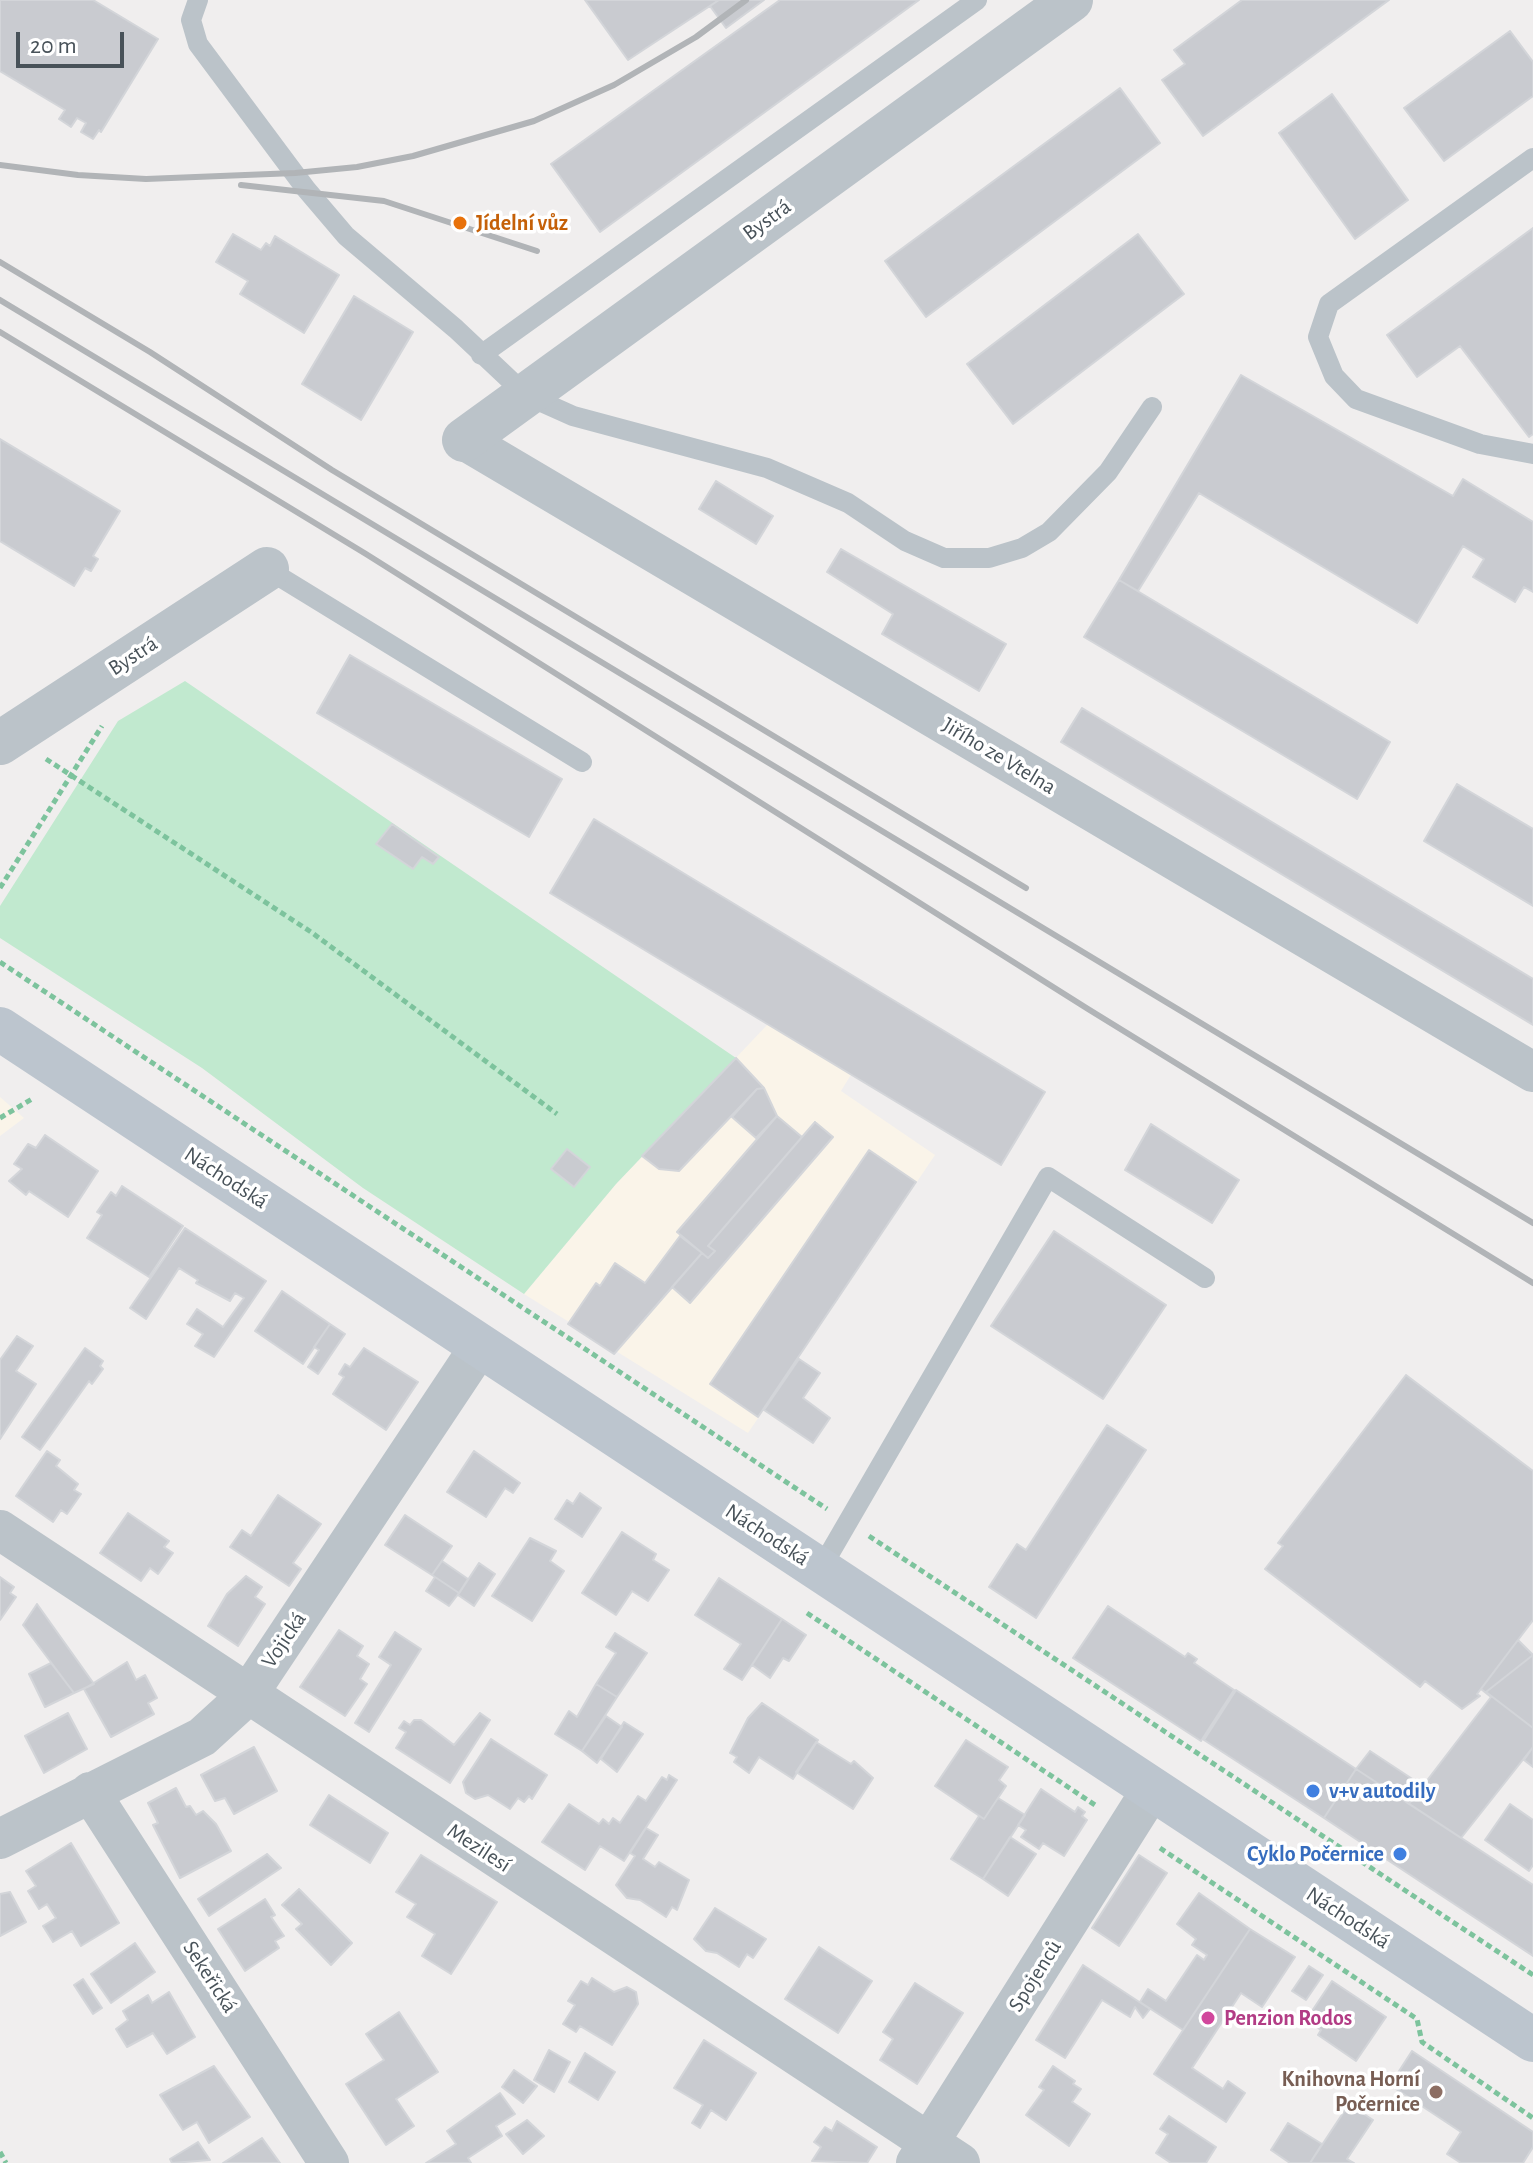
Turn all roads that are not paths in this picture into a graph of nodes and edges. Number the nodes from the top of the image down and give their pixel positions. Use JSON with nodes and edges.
{"nodes":[{"id":1,"x":977,"y":0,"type":"edge"},
{"id":2,"x":1071,"y":0,"type":"edge"},
{"id":3,"x":190,"y":3,"type":"edge"},
{"id":4,"x":1533,"y":158,"type":"edge"},
{"id":5,"x":481,"y":355,"type":"junction"},
{"id":6,"x":526,"y":395,"type":"junction"},
{"id":7,"x":1152,"y":407,"type":"dead end"},
{"id":8,"x":464,"y":440,"type":"joint"},
{"id":9,"x":1533,"y":454,"type":"edge"},
{"id":10,"x":267,"y":569,"type":"joint"},
{"id":11,"x":7,"y":739,"type":"edge"},
{"id":12,"x":582,"y":762,"type":"dead end"},
{"id":13,"x":3,"y":1036,"type":"edge"},
{"id":14,"x":1533,"y":1072,"type":"edge"},
{"id":15,"x":1205,"y":1278,"type":"dead end"},
{"id":16,"x":480,"y":1346,"type":"junction"},
{"id":17,"x":0,"y":1530,"type":"edge"},
{"id":18,"x":820,"y":1570,"type":"junction"},
{"id":19,"x":247,"y":1696,"type":"junction"},
{"id":20,"x":1152,"y":1789,"type":"junction"},
{"id":21,"x":90,"y":1792,"type":"junction"},
{"id":22,"x":0,"y":1839,"type":"edge"},
{"id":23,"x":1533,"y":2040,"type":"edge"},
{"id":24,"x":935,"y":2156,"type":"edge"},
{"id":25,"x":329,"y":2163,"type":"edge"}],
"edges":[{"from":1,"to":5,"type":"lane"},
{"from":2,"to":6,"type":"street","name":"Bystrá"},
{"from":3,"to":5,"type":"lane"},
{"from":4,"to":9,"type":"lane"},
{"from":5,"to":6,"type":"lane"},
{"from":6,"to":7,"type":"lane"},
{"from":6,"to":8,"type":"street","name":"Bystrá"},
{"from":8,"to":14,"type":"street","name":"Jiřího ze Vtelna"},
{"from":10,"to":11,"type":"street","name":"Bystrá"},
{"from":10,"to":12,"type":"lane"},
{"from":13,"to":16,"type":"main road","name":"Náchodská"},
{"from":15,"to":18,"type":"lane"},
{"from":16,"to":18,"type":"main road","name":"Náchodská"},
{"from":16,"to":19,"type":"street","name":"Vojická"},
{"from":17,"to":19,"type":"street","name":"Mezilesí"},
{"from":18,"to":20,"type":"main road","name":"Náchodská"},
{"from":19,"to":21,"type":"street","name":"Vojická"},
{"from":19,"to":24,"type":"street","name":"Mezilesí"},
{"from":20,"to":23,"type":"main road","name":"Náchodská"},
{"from":20,"to":24,"type":"street","name":"Spojenců"},
{"from":21,"to":22,"type":"street","name":"Vojická"},
{"from":21,"to":25,"type":"street","name":"Sekeřická"}]}
